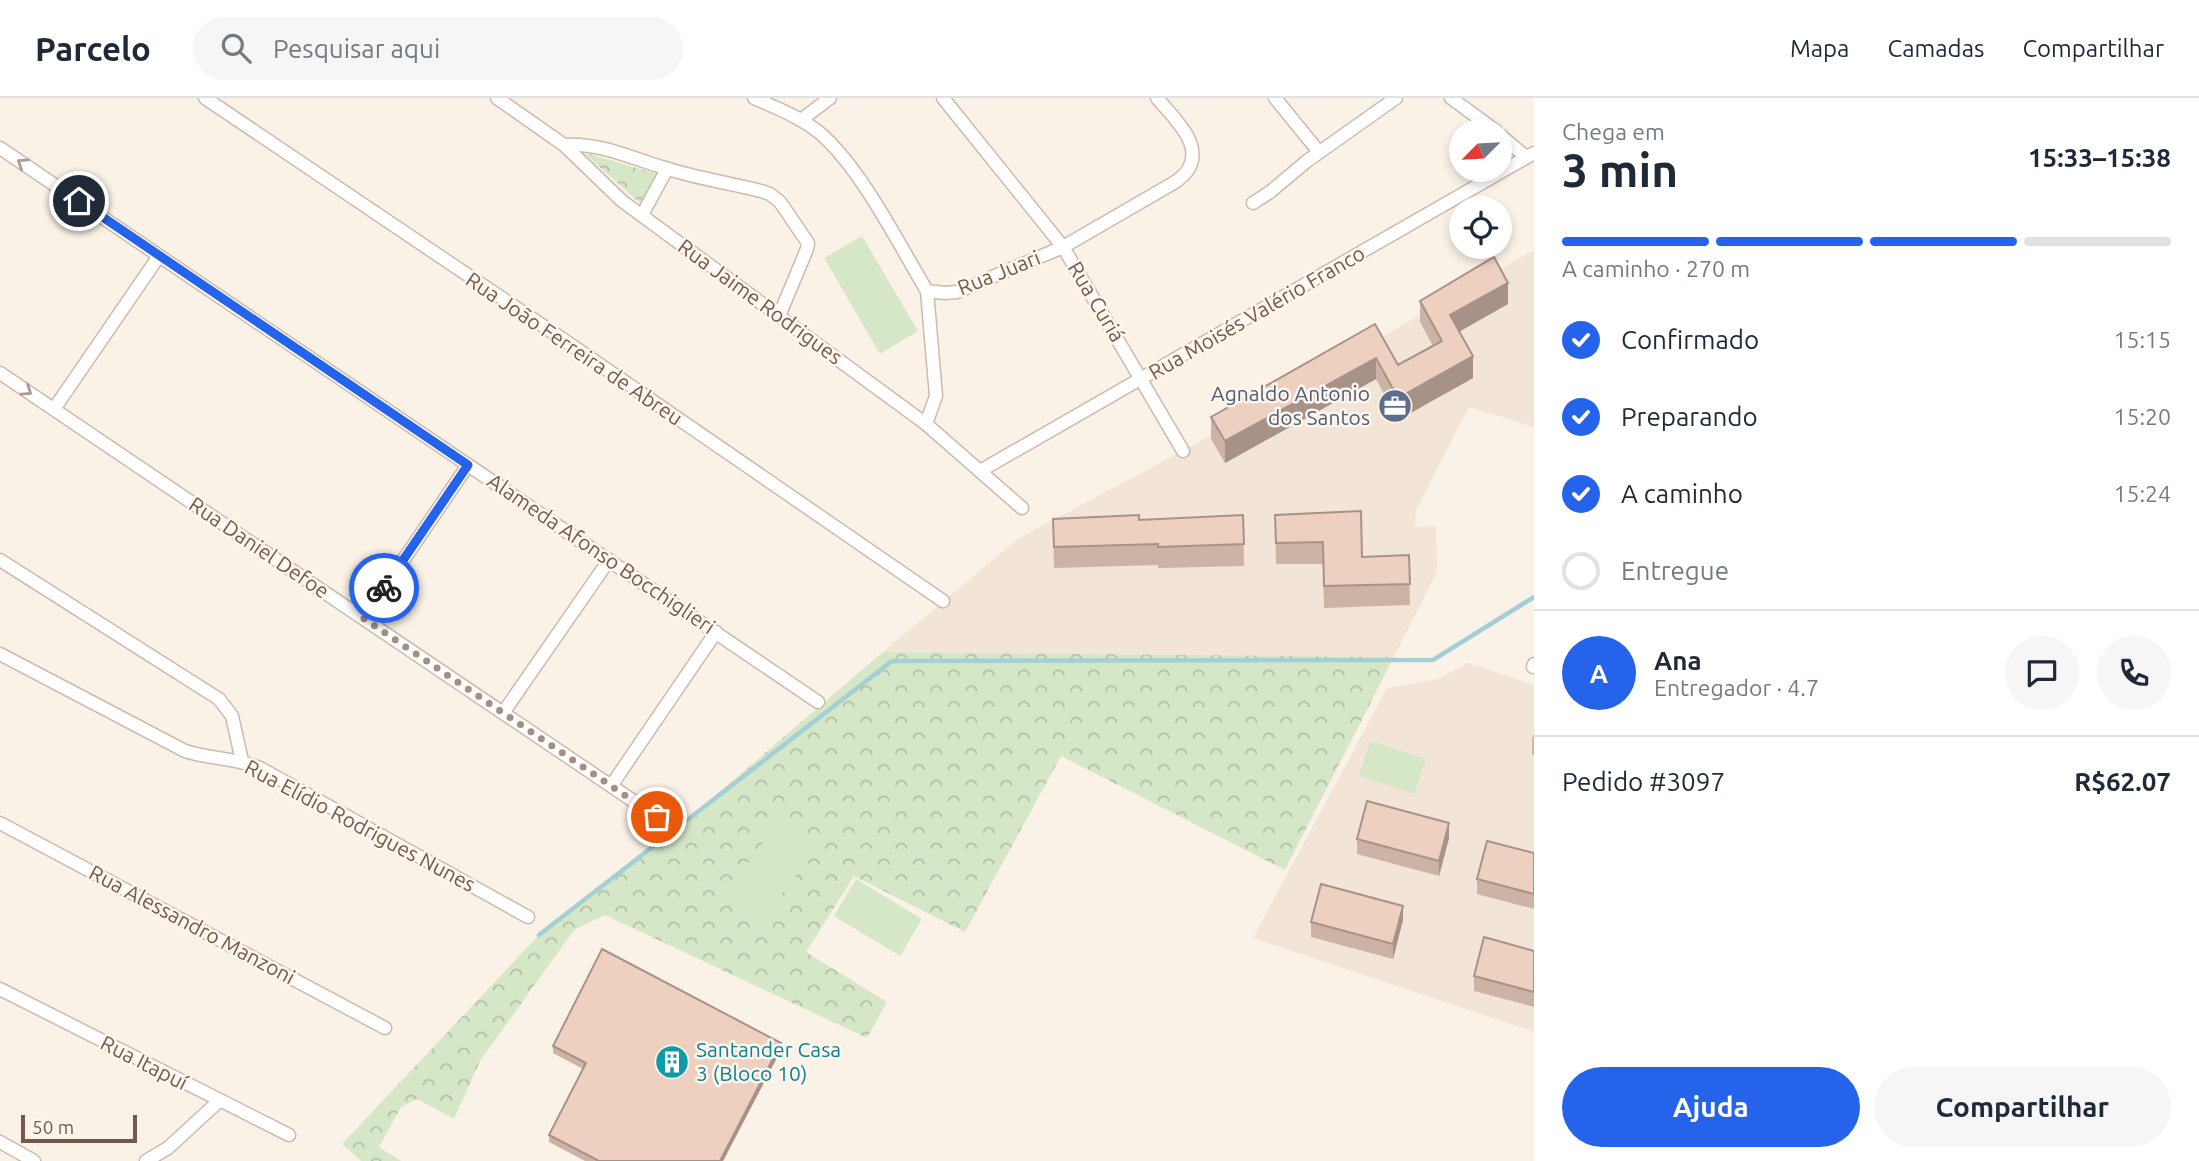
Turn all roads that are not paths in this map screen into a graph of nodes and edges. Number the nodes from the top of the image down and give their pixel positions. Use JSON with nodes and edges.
{"nodes":[{"id":1,"x":205,"y":98,"type":"edge"},
{"id":2,"x":497,"y":98,"type":"edge"},
{"id":3,"x":754,"y":98,"type":"edge"},
{"id":4,"x":830,"y":98,"type":"edge"},
{"id":5,"x":943,"y":98,"type":"edge"},
{"id":6,"x":1157,"y":98,"type":"edge"},
{"id":7,"x":1275,"y":98,"type":"edge"},
{"id":8,"x":1395,"y":98,"type":"edge"},
{"id":9,"x":1451,"y":98,"type":"edge"},
{"id":10,"x":1480,"y":119,"type":"edge"},
{"id":11,"x":801,"y":120,"type":"junction"},
{"id":12,"x":1512,"y":143,"type":"edge"},
{"id":13,"x":564,"y":145,"type":"junction"},
{"id":14,"x":0,"y":148,"type":"edge"},
{"id":15,"x":1319,"y":152,"type":"junction"},
{"id":16,"x":1530,"y":155,"type":"edge"},
{"id":17,"x":667,"y":169,"type":"junction"},
{"id":18,"x":1253,"y":203,"type":"dead end"},
{"id":19,"x":642,"y":215,"type":"junction"},
{"id":20,"x":1063,"y":247,"type":"junction"},
{"id":21,"x":159,"y":256,"type":"junction"},
{"id":22,"x":927,"y":291,"type":"junction"},
{"id":23,"x":779,"y":316,"type":"junction"},
{"id":24,"x":0,"y":373,"type":"edge"},
{"id":25,"x":1142,"y":380,"type":"junction"},
{"id":26,"x":54,"y":409,"type":"junction"},
{"id":27,"x":926,"y":424,"type":"junction"},
{"id":28,"x":1183,"y":451,"type":"dead end"},
{"id":29,"x":468,"y":465,"type":"junction"},
{"id":30,"x":980,"y":471,"type":"junction"},
{"id":31,"x":1022,"y":508,"type":"dead end"},
{"id":32,"x":0,"y":560,"type":"edge"},
{"id":33,"x":609,"y":560,"type":"junction"},
{"id":34,"x":943,"y":601,"type":"dead end"},
{"id":35,"x":363,"y":618,"type":"junction"},
{"id":36,"x":716,"y":632,"type":"junction"},
{"id":37,"x":0,"y":653,"type":"edge"},
{"id":38,"x":818,"y":702,"type":"dead end"},
{"id":39,"x":503,"y":713,"type":"junction"},
{"id":40,"x":242,"y":761,"type":"junction"},
{"id":41,"x":611,"y":786,"type":"junction"},
{"id":42,"x":657,"y":817,"type":"dead end"},
{"id":43,"x":0,"y":823,"type":"edge"},
{"id":44,"x":528,"y":917,"type":"dead end"},
{"id":45,"x":0,"y":989,"type":"edge"},
{"id":46,"x":385,"y":1028,"type":"dead end"},
{"id":47,"x":219,"y":1101,"type":"junction"},
{"id":48,"x":289,"y":1135,"type":"dead end"},
{"id":49,"x":0,"y":1142,"type":"edge"},
{"id":50,"x":6,"y":1149,"type":"edge"},
{"id":51,"x":34,"y":1161,"type":"edge"},
{"id":52,"x":146,"y":1161,"type":"edge"}],
"edges":[{"from":1,"to":34,"type":"street","name":"Rua João Ferreira de Abreu"},
{"from":2,"to":13,"type":"street","name":"Rua Jaime Rodrigues"},
{"from":3,"to":11,"type":"street","name":"Rua Juari"},
{"from":4,"to":11,"type":"street"},
{"from":5,"to":20,"type":"street","name":"Rua Curiá"},
{"from":6,"to":20,"type":"street","name":"Rua Juari"},
{"from":7,"to":15,"type":"street"},
{"from":8,"to":15,"type":"street"},
{"from":9,"to":10,"type":"street"},
{"from":11,"to":22,"type":"street","name":"Rua Juari"},
{"from":12,"to":16,"type":"street"},
{"from":13,"to":17,"type":"street"},
{"from":13,"to":19,"type":"street","name":"Rua Jaime Rodrigues"},
{"from":21,"to":14,"type":"street","name":"Alameda Afonso Bocchiglieri","one_way":true},
{"from":15,"to":18,"type":"street"},
{"from":16,"to":25,"type":"street","name":"Rua Moisés Valério Franco"},
{"from":17,"to":19,"type":"street"},
{"from":17,"to":23,"type":"street"},
{"from":19,"to":23,"type":"street","name":"Rua Jaime Rodrigues"},
{"from":20,"to":22,"type":"street","name":"Rua Juari"},
{"from":20,"to":25,"type":"street","name":"Rua Curiá"},
{"from":21,"to":26,"type":"street"},
{"from":21,"to":29,"type":"street","name":"Alameda Afonso Bocchiglieri"},
{"from":22,"to":27,"type":"street"},
{"from":23,"to":27,"type":"street","name":"Rua Jaime Rodrigues"},
{"from":24,"to":26,"type":"street","name":"Rua Daniel Defoe","one_way":true},
{"from":25,"to":28,"type":"street","name":"Rua Curiá"},
{"from":25,"to":30,"type":"street","name":"Rua Moisés Valério Franco"},
{"from":26,"to":35,"type":"street","name":"Rua Daniel Defoe"},
{"from":27,"to":30,"type":"street","name":"Rua Jaime Rodrigues"},
{"from":29,"to":33,"type":"street","name":"Alameda Afonso Bocchiglieri"},
{"from":29,"to":35,"type":"street"},
{"from":30,"to":31,"type":"street","name":"Rua Jaime Rodrigues"},
{"from":32,"to":40,"type":"street"},
{"from":33,"to":36,"type":"street","name":"Alameda Afonso Bocchiglieri"},
{"from":33,"to":39,"type":"street"},
{"from":35,"to":39,"type":"street","name":"Rua Daniel Defoe"},
{"from":36,"to":38,"type":"street","name":"Alameda Afonso Bocchiglieri"},
{"from":36,"to":41,"type":"street"},
{"from":37,"to":40,"type":"street","name":"Rua Elídio Rodrigues Nunes"},
{"from":39,"to":41,"type":"street","name":"Rua Daniel Defoe"},
{"from":40,"to":44,"type":"street","name":"Rua Elídio Rodrigues Nunes"},
{"from":41,"to":42,"type":"street","name":"Rua Daniel Defoe"},
{"from":43,"to":46,"type":"street","name":"Rua Alessandro Manzoni"},
{"from":45,"to":47,"type":"street","name":"Rua Itapuí"},
{"from":47,"to":48,"type":"street","name":"Rua Itapuí"},
{"from":47,"to":52,"type":"street"},
{"from":49,"to":50,"type":"street"},
{"from":50,"to":51,"type":"street"}]}
